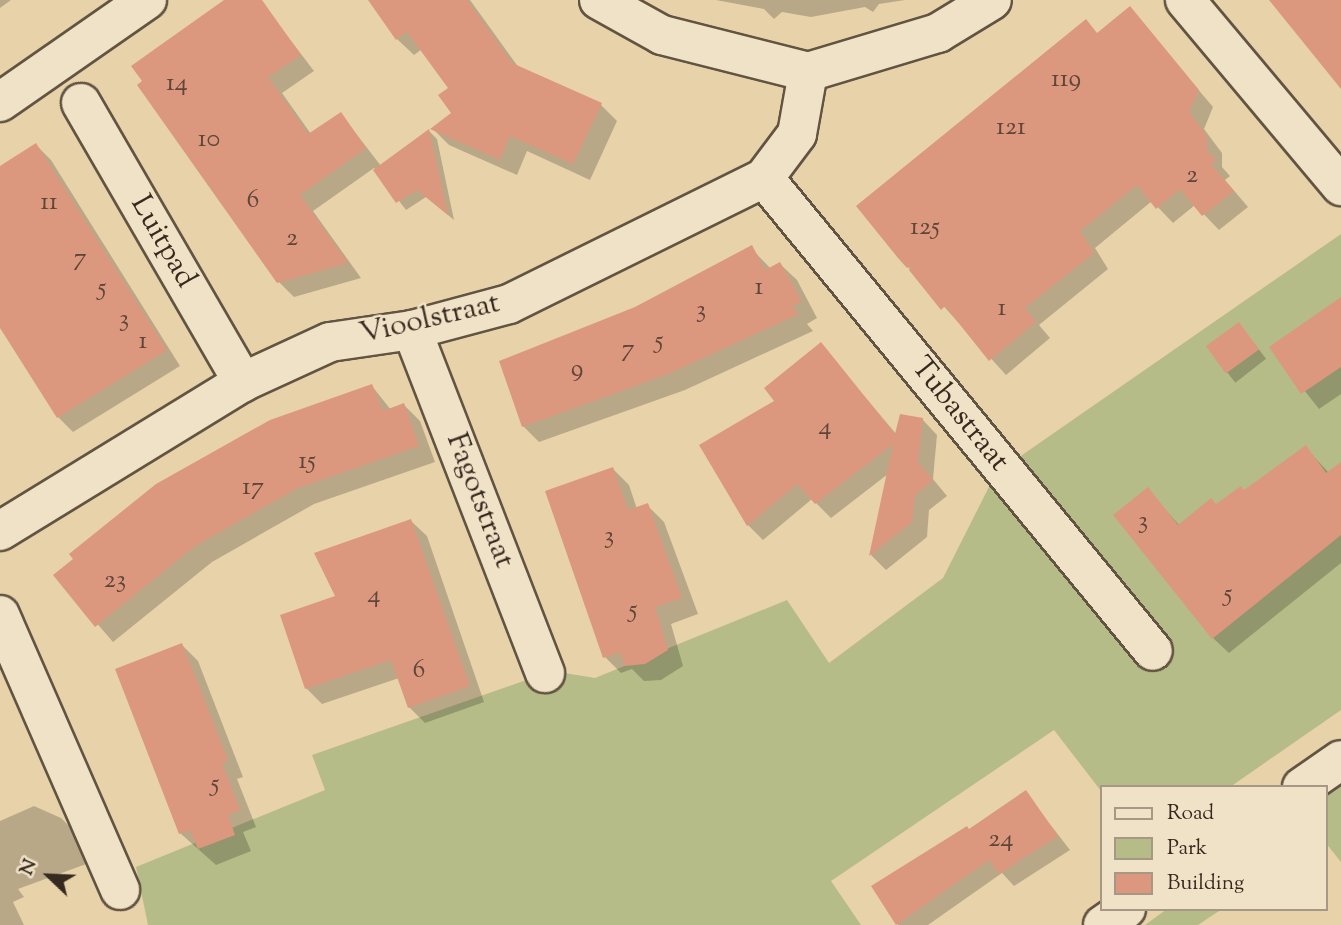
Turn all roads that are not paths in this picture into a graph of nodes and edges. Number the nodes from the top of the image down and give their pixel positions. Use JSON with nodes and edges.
{"nodes":[{"id":1,"x":147,"y":0,"type":"edge"},
{"id":2,"x":598,"y":0,"type":"edge"},
{"id":3,"x":992,"y":0,"type":"edge"},
{"id":4,"x":1185,"y":0,"type":"edge"},
{"id":5,"x":808,"y":72,"type":"junction"},
{"id":6,"x":0,"y":102,"type":"edge"},
{"id":7,"x":82,"y":103,"type":"dead end"},
{"id":8,"x":764,"y":178,"type":"junction"},
{"id":9,"x":1341,"y":186,"type":"edge"},
{"id":10,"x":412,"y":330,"type":"junction"},
{"id":11,"x":243,"y":382,"type":"junction"},
{"id":12,"x":0,"y":531,"type":"edge"},
{"id":13,"x":0,"y":615,"type":"edge"},
{"id":14,"x":1153,"y":651,"type":"dead end"},
{"id":15,"x":545,"y":673,"type":"dead end"},
{"id":16,"x":1341,"y":760,"type":"edge"},
{"id":17,"x":1305,"y":785,"type":"edge"},
{"id":18,"x":120,"y":890,"type":"dead end"},
{"id":19,"x":1123,"y":911,"type":"edge"},
{"id":20,"x":1103,"y":925,"type":"edge"}],
"edges":[{"from":1,"to":6,"type":"street"},
{"from":2,"to":5,"type":"street"},
{"from":3,"to":5,"type":"street"},
{"from":4,"to":9,"type":"street"},
{"from":5,"to":8,"type":"street","name":"Vioolstraat"},
{"from":7,"to":11,"type":"street","name":"Luitpad"},
{"from":8,"to":10,"type":"street","name":"Vioolstraat"},
{"from":8,"to":14,"type":"street","name":"Tubastraat"},
{"from":10,"to":11,"type":"street","name":"Vioolstraat"},
{"from":10,"to":15,"type":"street","name":"Fagotstraat"},
{"from":11,"to":12,"type":"street","name":"Vioolstraat"},
{"from":13,"to":18,"type":"street"},
{"from":16,"to":17,"type":"street"},
{"from":19,"to":20,"type":"street"}]}
